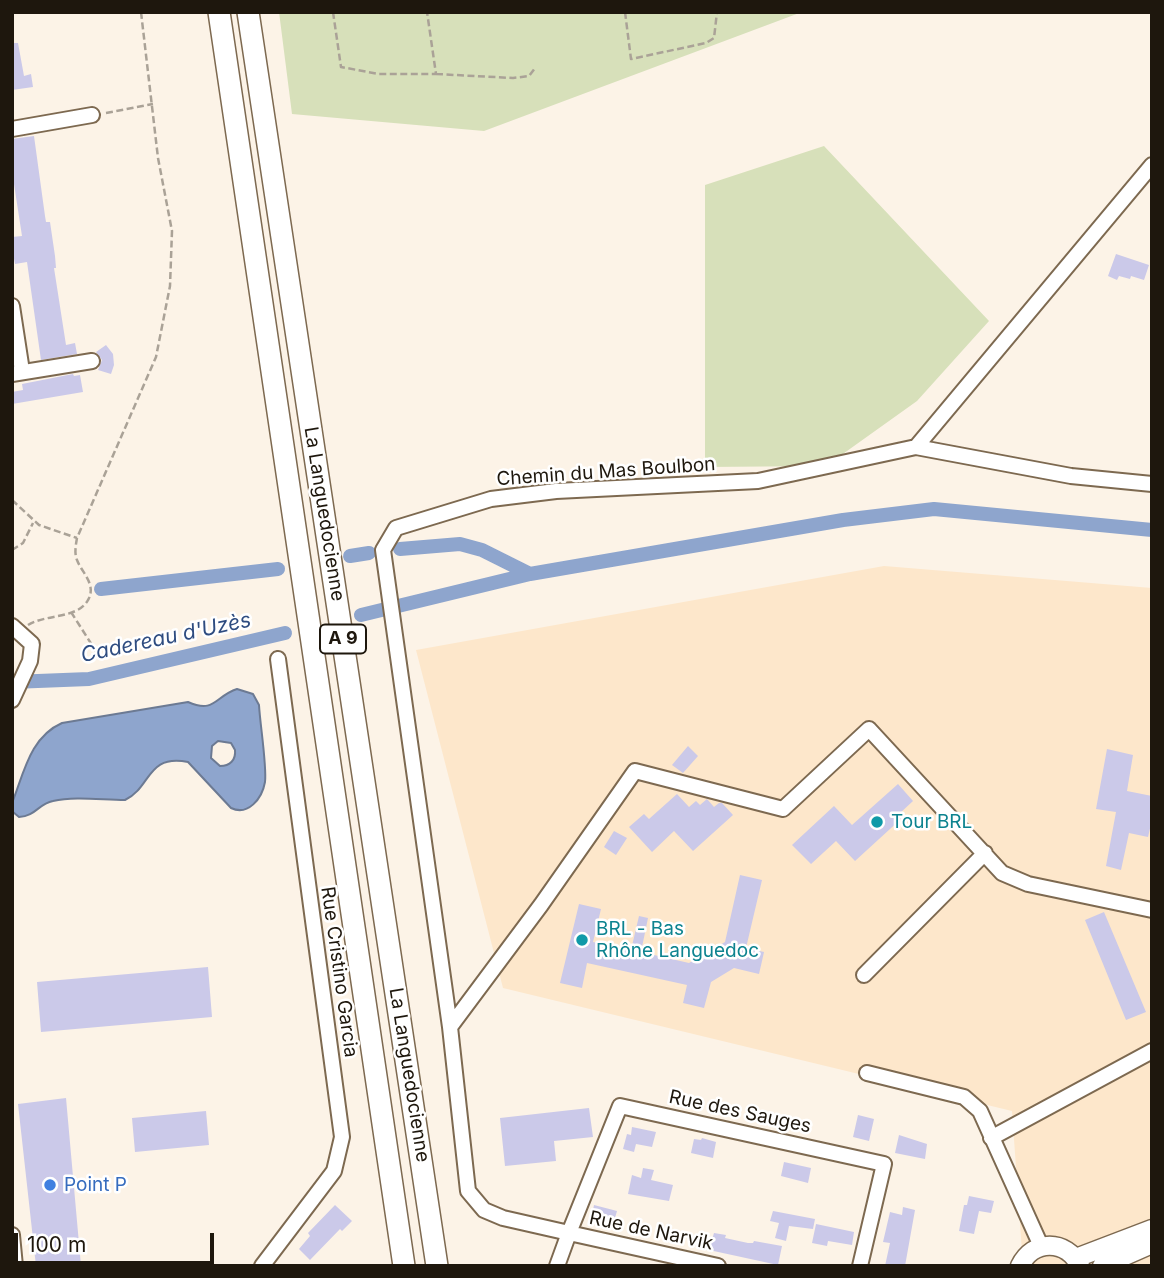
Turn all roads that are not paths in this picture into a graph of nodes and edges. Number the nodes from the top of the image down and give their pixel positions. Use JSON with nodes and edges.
{"nodes":[{"id":1,"x":219,"y":12,"type":"edge"},
{"id":2,"x":248,"y":12,"type":"edge"},
{"id":3,"x":92,"y":115,"type":"road end"},
{"id":4,"x":12,"y":129,"type":"edge"},
{"id":5,"x":1152,"y":165,"type":"edge"},
{"id":6,"x":12,"y":306,"type":"edge"},
{"id":7,"x":92,"y":361,"type":"dead end"},
{"id":8,"x":17,"y":373,"type":"edge"},
{"id":9,"x":916,"y":447,"type":"junction"},
{"id":10,"x":1152,"y":484,"type":"edge"},
{"id":11,"x":17,"y":629,"type":"edge"},
{"id":12,"x":278,"y":659,"type":"dead end"},
{"id":13,"x":12,"y":699,"type":"edge"},
{"id":14,"x":985,"y":853,"type":"junction"},
{"id":15,"x":1152,"y":911,"type":"edge"},
{"id":16,"x":864,"y":975,"type":"dead end"},
{"id":17,"x":450,"y":1027,"type":"junction"},
{"id":18,"x":1152,"y":1051,"type":"edge"},
{"id":19,"x":867,"y":1073,"type":"dead end"},
{"id":20,"x":991,"y":1139,"type":"junction"},
{"id":21,"x":1152,"y":1229,"type":"edge"},
{"id":22,"x":569,"y":1233,"type":"junction"},
{"id":23,"x":12,"y":1235,"type":"edge"},
{"id":24,"x":1152,"y":1244,"type":"edge"},
{"id":25,"x":1041,"y":1246,"type":"junction"},
{"id":26,"x":14,"y":1259,"type":"edge"},
{"id":27,"x":1078,"y":1262,"type":"edge"},
{"id":28,"x":262,"y":1266,"type":"edge"},
{"id":29,"x":404,"y":1266,"type":"edge"},
{"id":30,"x":437,"y":1266,"type":"edge"},
{"id":31,"x":557,"y":1266,"type":"edge"},
{"id":32,"x":718,"y":1266,"type":"edge"},
{"id":33,"x":860,"y":1266,"type":"edge"},
{"id":34,"x":1020,"y":1266,"type":"edge"},
{"id":35,"x":1102,"y":1266,"type":"edge"}],
"edges":[{"from":1,"to":29,"type":"highway","name":"La Languedocienne","number":"A 9"},
{"from":2,"to":30,"type":"highway","name":"La Languedocienne","number":"A 9"},
{"from":3,"to":4,"type":"street"},
{"from":5,"to":9,"type":"street"},
{"from":6,"to":8,"type":"street"},
{"from":7,"to":8,"type":"street"},
{"from":9,"to":10,"type":"street"},
{"from":9,"to":17,"type":"street","name":"Chemin du Mas Boulbon"},
{"from":11,"to":13,"type":"street"},
{"from":12,"to":28,"type":"street","name":"Rue Cristino Garcia"},
{"from":14,"to":15,"type":"street"},
{"from":14,"to":16,"type":"street"},
{"from":14,"to":17,"type":"street"},
{"from":17,"to":22,"type":"street","name":"Chemin du Mas Boulbon"},
{"from":18,"to":20,"type":"street"},
{"from":19,"to":20,"type":"street"},
{"from":20,"to":25,"type":"street"},
{"from":21,"to":27,"type":"main road"},
{"from":22,"to":31,"type":"street","name":"Rue de Narvik"},
{"from":22,"to":32,"type":"street","name":"Rue de Narvik"},
{"from":22,"to":33,"type":"street","name":"Rue des Sauges"},
{"from":23,"to":26,"type":"street"},
{"from":24,"to":35,"type":"main road"},
{"from":25,"to":27,"type":"main road"},
{"from":25,"to":34,"type":"main road"}]}
